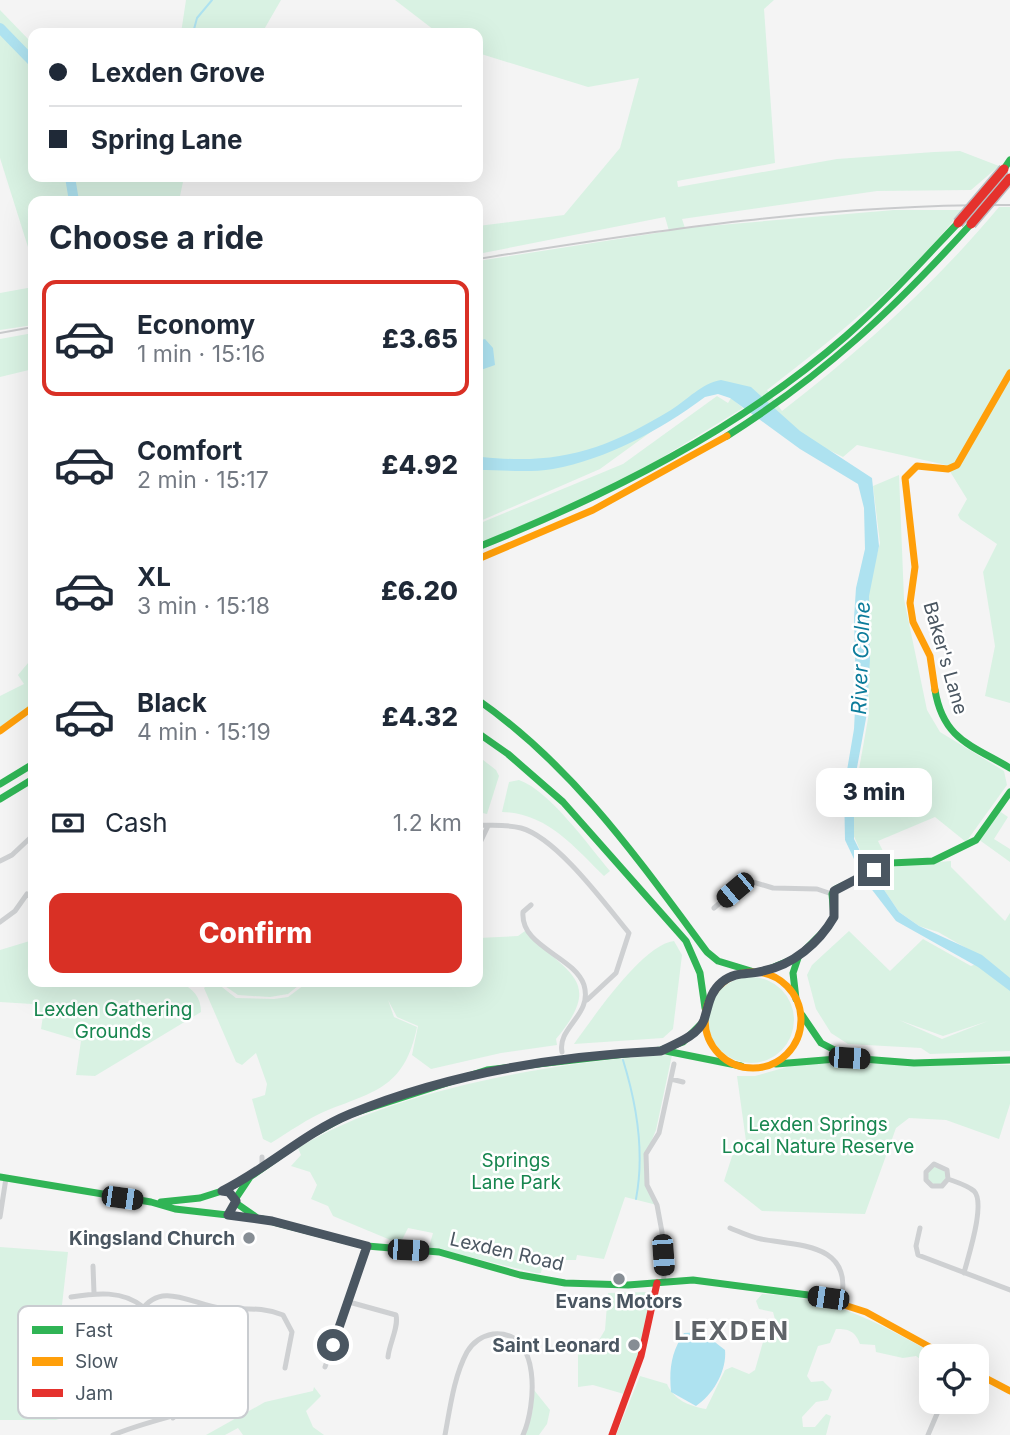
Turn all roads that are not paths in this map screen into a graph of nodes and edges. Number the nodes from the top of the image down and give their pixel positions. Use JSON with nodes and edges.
{"nodes":[{"id":1,"x":1010,"y":160,"type":"edge"},
{"id":2,"x":1010,"y":178,"type":"edge"},
{"id":3,"x":1010,"y":373,"type":"edge"},
{"id":4,"x":483,"y":545,"type":"edge"},
{"id":5,"x":483,"y":557,"type":"edge"},
{"id":6,"x":483,"y":704,"type":"edge"},
{"id":7,"x":28,"y":711,"type":"edge"},
{"id":8,"x":0,"y":731,"type":"edge"},
{"id":9,"x":483,"y":736,"type":"edge"},
{"id":10,"x":28,"y":767,"type":"edge"},
{"id":11,"x":1010,"y":768,"type":"edge"},
{"id":12,"x":28,"y":782,"type":"edge"},
{"id":13,"x":0,"y":784,"type":"edge"},
{"id":14,"x":1010,"y":792,"type":"edge"},
{"id":15,"x":0,"y":799,"type":"edge"},
{"id":16,"x":483,"y":826,"type":"edge"},
{"id":17,"x":488,"y":826,"type":"junction"},
{"id":18,"x":483,"y":836,"type":"edge"},
{"id":19,"x":28,"y":840,"type":"edge"},
{"id":20,"x":0,"y":861,"type":"edge"},
{"id":21,"x":832,"y":894,"type":"junction"},
{"id":22,"x":28,"y":895,"type":"edge"},
{"id":23,"x":531,"y":905,"type":"dead end"},
{"id":24,"x":714,"y":908,"type":"dead end"},
{"id":25,"x":0,"y":922,"type":"edge"},
{"id":26,"x":798,"y":957,"type":"junction"},
{"id":27,"x":757,"y":971,"type":"junction"},
{"id":28,"x":796,"y":999,"type":"junction"},
{"id":29,"x":587,"y":1000,"type":"junction"},
{"id":30,"x":705,"y":1008,"type":"junction"},
{"id":31,"x":801,"y":1013,"type":"junction"},
{"id":32,"x":704,"y":1021,"type":"junction"},
{"id":33,"x":661,"y":1051,"type":"junction"},
{"id":34,"x":562,"y":1052,"type":"dead end"},
{"id":35,"x":849,"y":1058,"type":"junction"},
{"id":36,"x":1010,"y":1060,"type":"edge"},
{"id":37,"x":674,"y":1064,"type":"dead end"},
{"id":38,"x":770,"y":1065,"type":"junction"},
{"id":39,"x":741,"y":1066,"type":"junction"},
{"id":40,"x":671,"y":1079,"type":"junction"},
{"id":41,"x":683,"y":1082,"type":"dead end"},
{"id":42,"x":250,"y":1177,"type":"junction"},
{"id":43,"x":3,"y":1178,"type":"edge"},
{"id":44,"x":948,"y":1179,"type":"junction"},
{"id":45,"x":222,"y":1191,"type":"junction"},
{"id":46,"x":200,"y":1198,"type":"junction"},
{"id":47,"x":236,"y":1201,"type":"junction"},
{"id":48,"x":151,"y":1202,"type":"junction"},
{"id":49,"x":208,"y":1212,"type":"junction"},
{"id":50,"x":228,"y":1215,"type":"junction"},
{"id":51,"x":0,"y":1217,"type":"edge"},
{"id":52,"x":259,"y":1218,"type":"junction"},
{"id":53,"x":730,"y":1227,"type":"dead end"},
{"id":54,"x":920,"y":1228,"type":"dead end"},
{"id":55,"x":367,"y":1246,"type":"junction"},
{"id":56,"x":93,"y":1266,"type":"dead end"},
{"id":57,"x":964,"y":1273,"type":"junction"},
{"id":58,"x":660,"y":1283,"type":"junction"},
{"id":59,"x":1010,"y":1290,"type":"edge"},
{"id":60,"x":94,"y":1293,"type":"junction"},
{"id":61,"x":71,"y":1297,"type":"dead end"},
{"id":62,"x":841,"y":1301,"type":"junction"},
{"id":63,"x":349,"y":1302,"type":"junction"},
{"id":64,"x":141,"y":1306,"type":"edge"},
{"id":65,"x":145,"y":1306,"type":"edge"},
{"id":66,"x":210,"y":1306,"type":"edge"},
{"id":67,"x":248,"y":1308,"type":"edge"},
{"id":68,"x":923,"y":1344,"type":"edge"},
{"id":69,"x":388,"y":1357,"type":"dead end"},
{"id":70,"x":325,"y":1367,"type":"dead end"},
{"id":71,"x":285,"y":1368,"type":"dead end"},
{"id":72,"x":989,"y":1380,"type":"edge"},
{"id":73,"x":1010,"y":1391,"type":"edge"},
{"id":74,"x":937,"y":1414,"type":"edge"},
{"id":75,"x":173,"y":1418,"type":"edge"},
{"id":76,"x":113,"y":1435,"type":"edge"},
{"id":77,"x":445,"y":1435,"type":"edge"},
{"id":78,"x":523,"y":1435,"type":"edge"},
{"id":79,"x":612,"y":1435,"type":"edge"},
{"id":80,"x":928,"y":1435,"type":"edge"}],
"edges":[{"from":1,"to":4,"type":"main road","bridge":true},
{"from":2,"to":5,"type":"main road","bridge":true},
{"from":3,"to":11,"type":"main road","name":"Baker's Lane"},
{"from":6,"to":27,"type":"main road"},
{"from":7,"to":8,"type":"main road"},
{"from":9,"to":30,"type":"main road"},
{"from":10,"to":13,"type":"main road"},
{"from":12,"to":15,"type":"main road"},
{"from":14,"to":21,"type":"main road"},
{"from":16,"to":17,"type":"street"},
{"from":17,"to":18,"type":"street"},
{"from":17,"to":29,"type":"street"},
{"from":19,"to":20,"type":"street"},
{"from":21,"to":24,"type":"street"},
{"from":21,"to":26,"type":"main road"},
{"from":22,"to":25,"type":"street"},
{"from":23,"to":29,"type":"street"},
{"from":26,"to":27,"type":"main road"},
{"from":26,"to":28,"type":"main road"},
{"from":27,"to":28,"type":"main road"},
{"from":27,"to":30,"type":"main road"},
{"from":28,"to":31,"type":"main road"},
{"from":29,"to":34,"type":"street"},
{"from":30,"to":32,"type":"main road"},
{"from":31,"to":35,"type":"main road"},
{"from":31,"to":38,"type":"main road"},
{"from":32,"to":33,"type":"main road"},
{"from":32,"to":39,"type":"main road"},
{"from":33,"to":39,"type":"main road"},
{"from":33,"to":42,"type":"main road"},
{"from":35,"to":36,"type":"main road"},
{"from":35,"to":38,"type":"main road"},
{"from":37,"to":40,"type":"street"},
{"from":38,"to":39,"type":"main road"},
{"from":40,"to":41,"type":"street"},
{"from":40,"to":58,"type":"street"},
{"from":42,"to":45,"type":"main road"},
{"from":42,"to":47,"type":"main road"},
{"from":43,"to":48,"type":"main road"},
{"from":43,"to":51,"type":"street"},
{"from":44,"to":44,"type":"street"},
{"from":44,"to":57,"type":"street"},
{"from":45,"to":46,"type":"main road"},
{"from":45,"to":47,"type":"main road","name":"Lexden Road"},
{"from":46,"to":48,"type":"main road"},
{"from":46,"to":49,"type":"main road"},
{"from":47,"to":50,"type":"main road"},
{"from":47,"to":52,"type":"main road","name":"Lexden Road"},
{"from":48,"to":49,"type":"main road","name":"Lexden Road"},
{"from":49,"to":50,"type":"main road","name":"Lexden Road"},
{"from":50,"to":52,"type":"main road","name":"Lexden Road"},
{"from":52,"to":55,"type":"main road","name":"Lexden Road"},
{"from":53,"to":62,"type":"street"},
{"from":54,"to":57,"type":"street"},
{"from":55,"to":58,"type":"main road","name":"Lexden Road"},
{"from":55,"to":63,"type":"street"},
{"from":56,"to":60,"type":"street"},
{"from":57,"to":59,"type":"street"},
{"from":58,"to":62,"type":"main road","name":"Lexden Road"},
{"from":58,"to":79,"type":"main road"},
{"from":60,"to":61,"type":"street"},
{"from":60,"to":64,"type":"street"},
{"from":62,"to":68,"type":"main road","name":"Lexden Road"},
{"from":63,"to":69,"type":"street"},
{"from":63,"to":70,"type":"street"},
{"from":65,"to":66,"type":"street"},
{"from":67,"to":71,"type":"street"},
{"from":72,"to":73,"type":"main road"},
{"from":74,"to":80,"type":"street"},
{"from":75,"to":76,"type":"street"},
{"from":77,"to":78,"type":"street"}]}
